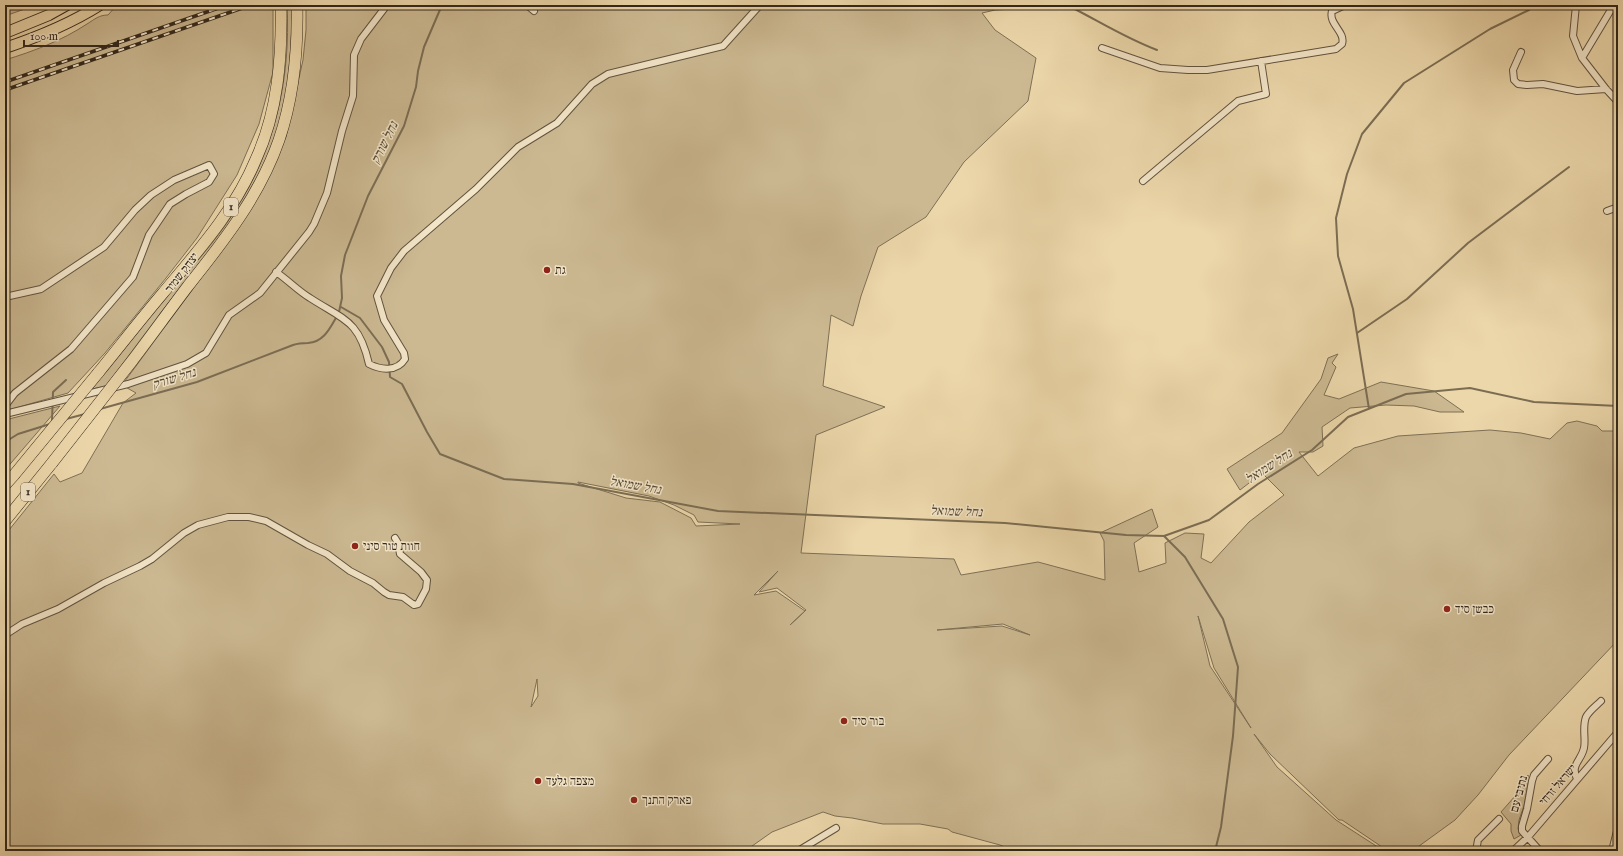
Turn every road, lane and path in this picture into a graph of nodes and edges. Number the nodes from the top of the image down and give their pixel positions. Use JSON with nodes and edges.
{"nodes":[{"id":1,"x":67,"y":5,"type":"edge"},
{"id":2,"x":100,"y":5,"type":"edge"},
{"id":3,"x":281,"y":5,"type":"edge"},
{"id":4,"x":297,"y":5,"type":"edge"},
{"id":5,"x":387,"y":5,"type":"edge"},
{"id":6,"x":527,"y":5,"type":"edge"},
{"id":7,"x":760,"y":5,"type":"edge"},
{"id":8,"x":1345,"y":5,"type":"edge"},
{"id":9,"x":1576,"y":5,"type":"edge"},
{"id":10,"x":1618,"y":5,"type":"edge"},
{"id":11,"x":534,"y":10,"type":"dead end"},
{"id":12,"x":5,"y":33,"type":"edge"},
{"id":13,"x":5,"y":48,"type":"edge"},
{"id":14,"x":1102,"y":48,"type":"dead end"},
{"id":15,"x":1521,"y":52,"type":"dead end"},
{"id":16,"x":1582,"y":58,"type":"junction"},
{"id":17,"x":1262,"y":61,"type":"junction"},
{"id":18,"x":1606,"y":89,"type":"junction"},
{"id":19,"x":1618,"y":102,"type":"edge"},
{"id":20,"x":1143,"y":181,"type":"dead end"},
{"id":21,"x":1618,"y":207,"type":"edge"},
{"id":22,"x":1607,"y":211,"type":"dead end"},
{"id":23,"x":276,"y":272,"type":"junction"},
{"id":24,"x":5,"y":297,"type":"edge"},
{"id":25,"x":5,"y":406,"type":"edge"},
{"id":26,"x":5,"y":414,"type":"edge"},
{"id":27,"x":5,"y":485,"type":"edge"},
{"id":28,"x":5,"y":520,"type":"edge"},
{"id":29,"x":396,"y":538,"type":"dead end"},
{"id":30,"x":5,"y":635,"type":"edge"},
{"id":31,"x":1601,"y":701,"type":"dead end"},
{"id":32,"x":1618,"y":732,"type":"edge"},
{"id":33,"x":1548,"y":759,"type":"dead end"},
{"id":34,"x":1577,"y":779,"type":"junction"},
{"id":35,"x":1499,"y":819,"type":"dead end"},
{"id":36,"x":1618,"y":827,"type":"edge"},
{"id":37,"x":836,"y":828,"type":"dead end"},
{"id":38,"x":1528,"y":837,"type":"junction"},
{"id":39,"x":798,"y":851,"type":"edge"},
{"id":40,"x":1476,"y":851,"type":"edge"},
{"id":41,"x":1513,"y":851,"type":"edge"},
{"id":42,"x":1540,"y":851,"type":"edge"},
{"id":43,"x":1612,"y":851,"type":"edge"}],
"edges":[{"from":1,"to":12,"type":"main road"},
{"from":2,"to":13,"type":"main road"},
{"from":3,"to":27,"type":"highway","name":"יצחק שמיר","number":"1","bridge":true},
{"from":4,"to":28,"type":"highway","name":"יצחק שמיר","number":"1","bridge":true},
{"from":5,"to":23,"type":"street"},
{"from":6,"to":11,"type":"street"},
{"from":7,"to":23,"type":"street"},
{"from":8,"to":17,"type":"street"},
{"from":9,"to":16,"type":"street"},
{"from":10,"to":16,"type":"street"},
{"from":14,"to":17,"type":"street"},
{"from":15,"to":18,"type":"street"},
{"from":16,"to":18,"type":"street"},
{"from":17,"to":20,"type":"street"},
{"from":18,"to":19,"type":"street"},
{"from":21,"to":22,"type":"street"},
{"from":23,"to":26,"type":"street"},
{"from":24,"to":25,"type":"street"},
{"from":29,"to":30,"type":"street"},
{"from":31,"to":34,"type":"street"},
{"from":32,"to":34,"type":"street","name":"ישראל זרחי"},
{"from":33,"to":38,"type":"street","name":"נתיבי עם"},
{"from":34,"to":38,"type":"street","name":"ישראל זרחי"},
{"from":35,"to":40,"type":"street"},
{"from":36,"to":43,"type":"street"},
{"from":37,"to":39,"type":"street"},
{"from":38,"to":41,"type":"street","name":"ישראל זרחי"},
{"from":38,"to":42,"type":"street"}]}
